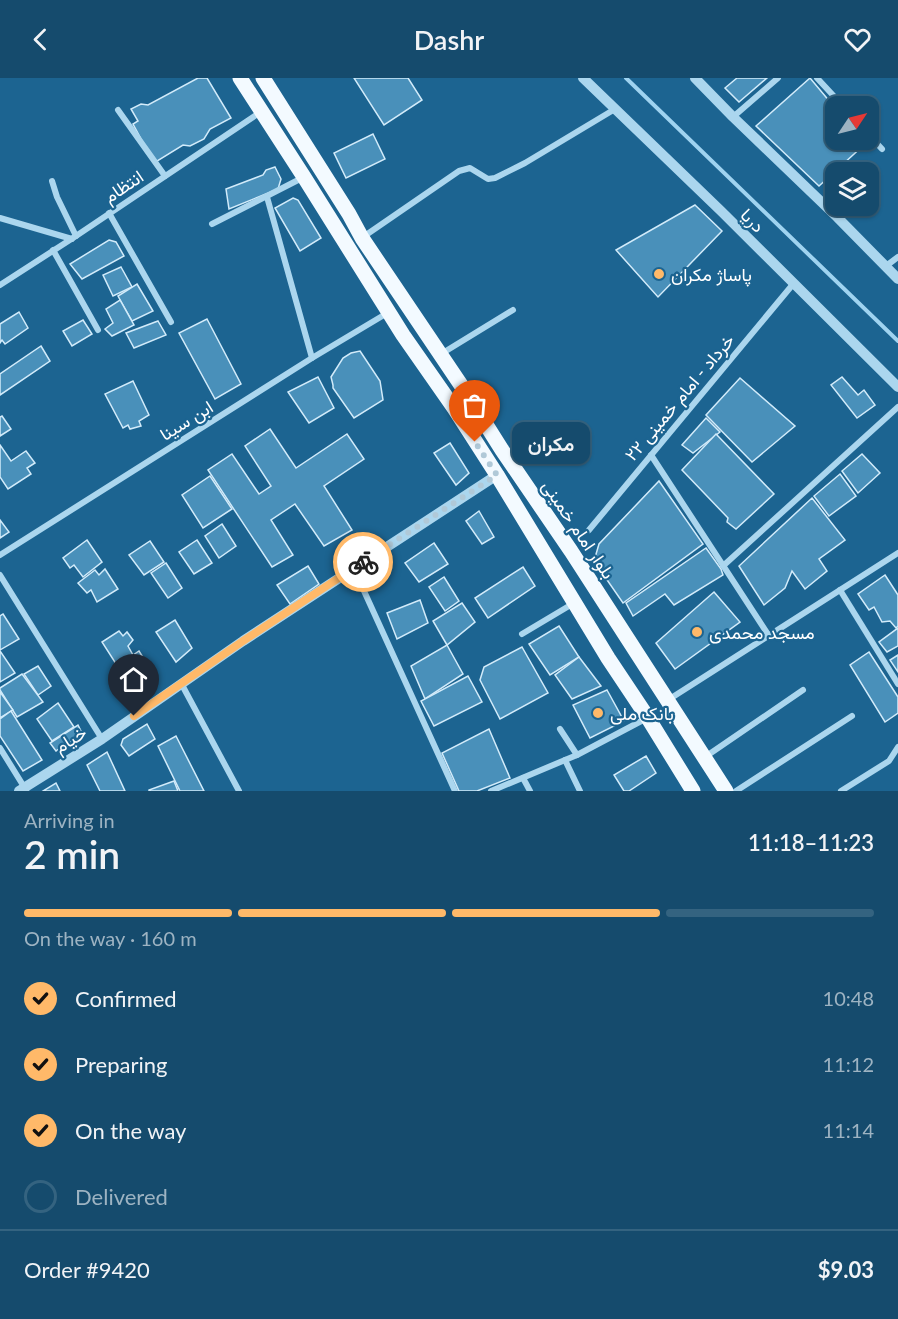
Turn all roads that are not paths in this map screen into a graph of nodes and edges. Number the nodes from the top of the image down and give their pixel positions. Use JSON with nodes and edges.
{"nodes":[{"id":1,"x":240,"y":78,"type":"edge"},
{"id":2,"x":263,"y":78,"type":"edge"},
{"id":3,"x":583,"y":78,"type":"edge"},
{"id":4,"x":695,"y":78,"type":"edge"},
{"id":5,"x":778,"y":78,"type":"edge"},
{"id":6,"x":817,"y":78,"type":"edge"},
{"id":7,"x":834,"y":96,"type":"edge"},
{"id":8,"x":615,"y":109,"type":"junction"},
{"id":9,"x":118,"y":110,"type":"dead end"},
{"id":10,"x":262,"y":110,"type":"junction"},
{"id":11,"x":733,"y":117,"type":"junction"},
{"id":12,"x":879,"y":146,"type":"edge"},
{"id":13,"x":882,"y":149,"type":"dead end"},
{"id":14,"x":165,"y":176,"type":"junction"},
{"id":15,"x":304,"y":177,"type":"junction"},
{"id":16,"x":51,"y":181,"type":"dead end"},
{"id":17,"x":329,"y":184,"type":"junction"},
{"id":18,"x":314,"y":194,"type":"junction"},
{"id":19,"x":267,"y":197,"type":"junction"},
{"id":20,"x":825,"y":205,"type":"edge"},
{"id":21,"x":109,"y":213,"type":"junction"},
{"id":22,"x":837,"y":216,"type":"edge"},
{"id":23,"x":0,"y":218,"type":"edge"},
{"id":24,"x":212,"y":224,"type":"dead end"},
{"id":25,"x":74,"y":237,"type":"junction"},
{"id":26,"x":362,"y":238,"type":"junction"},
{"id":27,"x":53,"y":250,"type":"junction"},
{"id":28,"x":898,"y":257,"type":"edge"},
{"id":29,"x":886,"y":266,"type":"junction"},
{"id":30,"x":898,"y":279,"type":"edge"},
{"id":31,"x":1,"y":282,"type":"edge"},
{"id":32,"x":794,"y":283,"type":"junction"},
{"id":33,"x":513,"y":310,"type":"dead end"},
{"id":34,"x":390,"y":312,"type":"junction"},
{"id":35,"x":171,"y":322,"type":"dead end"},
{"id":36,"x":98,"y":330,"type":"dead end"},
{"id":37,"x":440,"y":354,"type":"junction"},
{"id":38,"x":312,"y":358,"type":"junction"},
{"id":39,"x":898,"y":387,"type":"edge"},
{"id":40,"x":898,"y":407,"type":"edge"},
{"id":41,"x":651,"y":455,"type":"junction"},
{"id":42,"x":497,"y":475,"type":"junction"},
{"id":43,"x":589,"y":530,"type":"dead end"},
{"id":44,"x":898,"y":553,"type":"edge"},
{"id":45,"x":0,"y":555,"type":"edge"},
{"id":46,"x":723,"y":566,"type":"junction"},
{"id":47,"x":354,"y":569,"type":"junction"},
{"id":48,"x":0,"y":575,"type":"edge"},
{"id":49,"x":840,"y":590,"type":"junction"},
{"id":50,"x":575,"y":603,"type":"junction"},
{"id":51,"x":522,"y":634,"type":"dead end"},
{"id":52,"x":769,"y":636,"type":"junction"},
{"id":53,"x":182,"y":683,"type":"junction"},
{"id":54,"x":898,"y":684,"type":"edge"},
{"id":55,"x":803,"y":690,"type":"dead end"},
{"id":56,"x":668,"y":700,"type":"junction"},
{"id":57,"x":852,"y":716,"type":"dead end"},
{"id":58,"x":648,"y":718,"type":"junction"},
{"id":59,"x":560,"y":729,"type":"dead end"},
{"id":60,"x":102,"y":739,"type":"junction"},
{"id":61,"x":898,"y":747,"type":"edge"},
{"id":62,"x":0,"y":748,"type":"edge"},
{"id":63,"x":577,"y":755,"type":"junction"},
{"id":64,"x":704,"y":758,"type":"junction"},
{"id":65,"x":565,"y":760,"type":"junction"},
{"id":66,"x":523,"y":778,"type":"junction"},
{"id":67,"x":23,"y":790,"type":"edge"},
{"id":68,"x":239,"y":791,"type":"edge"},
{"id":69,"x":455,"y":791,"type":"edge"},
{"id":70,"x":491,"y":791,"type":"edge"},
{"id":71,"x":530,"y":791,"type":"edge"},
{"id":72,"x":580,"y":791,"type":"edge"},
{"id":73,"x":693,"y":791,"type":"edge"},
{"id":74,"x":726,"y":791,"type":"edge"},
{"id":75,"x":736,"y":791,"type":"edge"},
{"id":76,"x":842,"y":791,"type":"edge"}],
"edges":[{"from":1,"to":10,"type":"main road"},
{"from":2,"to":17,"type":"main road","name":"بلوار امام خمینی"},
{"from":3,"to":8,"type":"street","name":"دریا"},
{"from":4,"to":11,"type":"street"},
{"from":5,"to":11,"type":"street"},
{"from":6,"to":7,"type":"street"},
{"from":8,"to":26,"type":"street"},
{"from":8,"to":32,"type":"street","name":"دریا"},
{"from":9,"to":14,"type":"street"},
{"from":10,"to":14,"type":"street","name":"انتظام"},
{"from":10,"to":15,"type":"main road"},
{"from":11,"to":20,"type":"street"},
{"from":12,"to":13,"type":"street"},
{"from":14,"to":21,"type":"street","name":"انتظام"},
{"from":15,"to":18,"type":"main road"},
{"from":15,"to":19,"type":"street"},
{"from":16,"to":25,"type":"street"},
{"from":17,"to":18,"type":"main road"},
{"from":17,"to":26,"type":"main road","name":"بلوار امام خمینی"},
{"from":18,"to":34,"type":"main road"},
{"from":19,"to":24,"type":"street"},
{"from":19,"to":38,"type":"street"},
{"from":21,"to":25,"type":"street","name":"انتظام"},
{"from":21,"to":35,"type":"street"},
{"from":22,"to":29,"type":"street"},
{"from":23,"to":25,"type":"street"},
{"from":25,"to":27,"type":"street","name":"انتظام"},
{"from":26,"to":37,"type":"main road","name":"بلوار امام خمینی"},
{"from":27,"to":31,"type":"street","name":"انتظام"},
{"from":27,"to":36,"type":"street"},
{"from":28,"to":29,"type":"street"},
{"from":29,"to":30,"type":"street"},
{"from":32,"to":39,"type":"street","name":"دریا"},
{"from":32,"to":41,"type":"street","name":"خرداد - امام خمینی ۲۲"},
{"from":33,"to":37,"type":"street"},
{"from":34,"to":38,"type":"street","name":"ابن سینا"},
{"from":34,"to":42,"type":"main road"},
{"from":37,"to":56,"type":"main road","name":"بلوار امام خمینی"},
{"from":38,"to":45,"type":"street","name":"ابن سینا"},
{"from":40,"to":46,"type":"street"},
{"from":41,"to":43,"type":"street","name":"خرداد - امام خمینی ۲۲"},
{"from":41,"to":46,"type":"street"},
{"from":42,"to":47,"type":"street","name":"خیام"},
{"from":42,"to":50,"type":"main road"},
{"from":44,"to":49,"type":"street"},
{"from":46,"to":52,"type":"street"},
{"from":47,"to":53,"type":"street","name":"خیام"},
{"from":47,"to":69,"type":"street"},
{"from":48,"to":60,"type":"street"},
{"from":49,"to":52,"type":"street"},
{"from":49,"to":54,"type":"street"},
{"from":50,"to":51,"type":"street"},
{"from":50,"to":58,"type":"main road"},
{"from":52,"to":56,"type":"street"},
{"from":53,"to":60,"type":"street","name":"خیام"},
{"from":53,"to":68,"type":"street"},
{"from":55,"to":64,"type":"street"},
{"from":56,"to":64,"type":"main road","name":"بلوار امام خمینی"},
{"from":57,"to":75,"type":"street"},
{"from":58,"to":63,"type":"street"},
{"from":58,"to":73,"type":"main road"},
{"from":59,"to":63,"type":"street"},
{"from":60,"to":67,"type":"street","name":"خیام"},
{"from":61,"to":76,"type":"street"},
{"from":62,"to":67,"type":"street"},
{"from":63,"to":65,"type":"street"},
{"from":64,"to":74,"type":"main road","name":"بلوار امام خمینی"},
{"from":65,"to":66,"type":"street"},
{"from":65,"to":72,"type":"street"},
{"from":66,"to":70,"type":"street"},
{"from":66,"to":71,"type":"street"}]}
